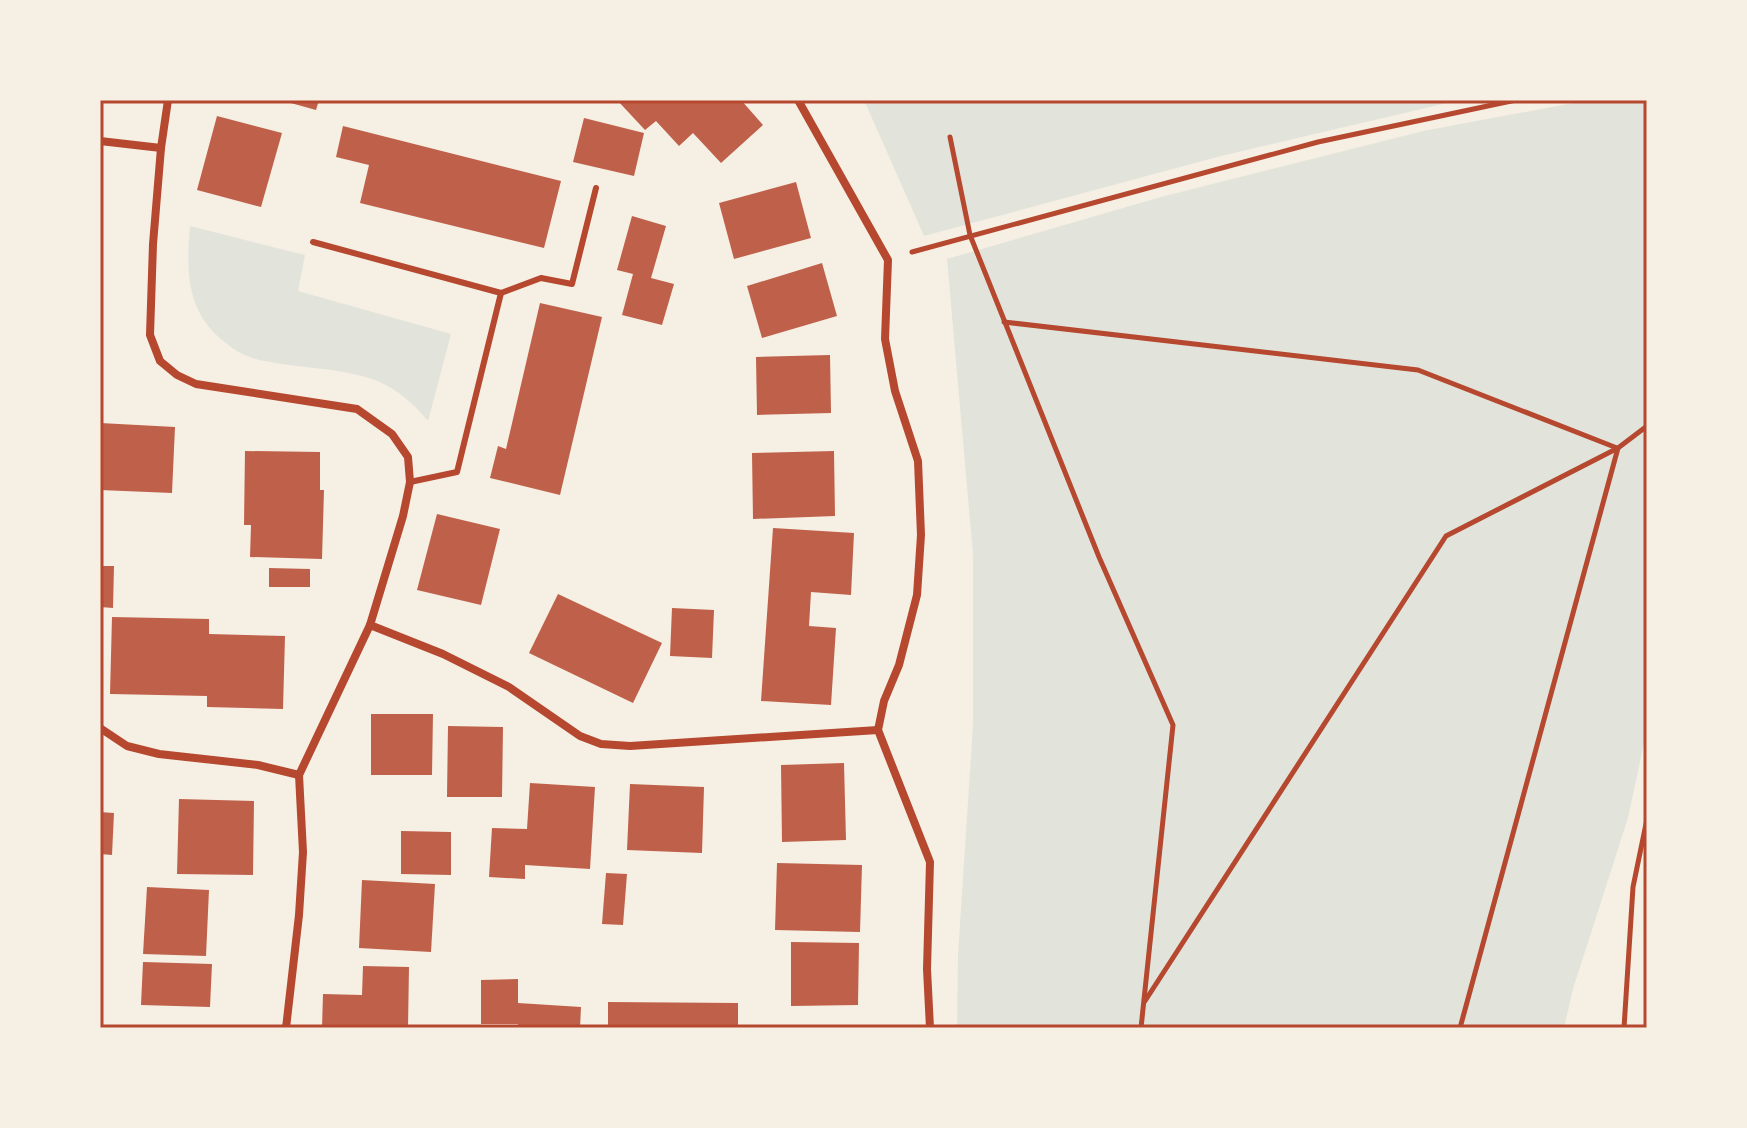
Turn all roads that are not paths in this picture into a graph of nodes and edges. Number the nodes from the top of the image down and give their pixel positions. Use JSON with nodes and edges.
{"nodes":[{"id":1,"x":168,"y":100,"type":"edge"},
{"id":2,"x":798,"y":100,"type":"edge"},
{"id":3,"x":100,"y":141,"type":"edge"},
{"id":4,"x":161,"y":148,"type":"junction"},
{"id":5,"x":596,"y":188,"type":"dead end"},
{"id":6,"x":313,"y":242,"type":"dead end"},
{"id":7,"x":501,"y":293,"type":"junction"},
{"id":8,"x":410,"y":482,"type":"junction"},
{"id":9,"x":370,"y":625,"type":"junction"},
{"id":10,"x":100,"y":728,"type":"edge"},
{"id":11,"x":878,"y":730,"type":"junction"},
{"id":12,"x":299,"y":775,"type":"junction"},
{"id":13,"x":286,"y":1028,"type":"edge"},
{"id":14,"x":930,"y":1028,"type":"edge"}],
"edges":[{"from":1,"to":4,"type":"street"},
{"from":2,"to":11,"type":"street"},
{"from":3,"to":4,"type":"street"},
{"from":4,"to":8,"type":"street"},
{"from":5,"to":7,"type":"lane"},
{"from":6,"to":7,"type":"lane"},
{"from":7,"to":8,"type":"lane"},
{"from":8,"to":9,"type":"street"},
{"from":9,"to":11,"type":"street"},
{"from":9,"to":12,"type":"street"},
{"from":10,"to":12,"type":"street"},
{"from":11,"to":14,"type":"street"},
{"from":12,"to":13,"type":"street"}]}
